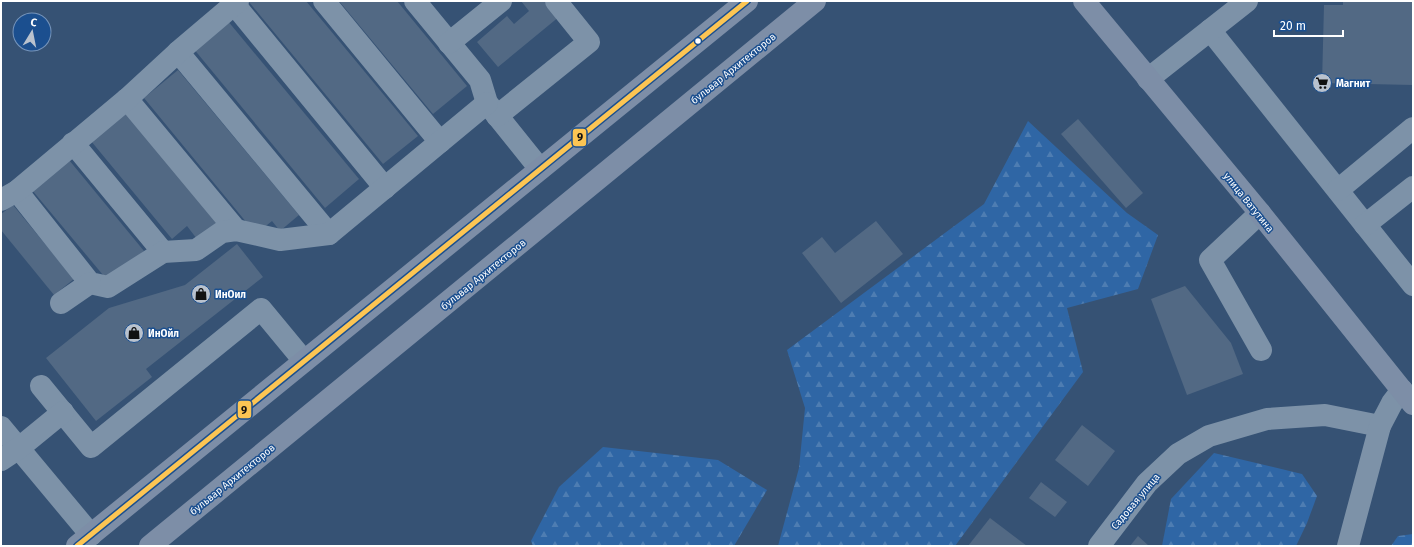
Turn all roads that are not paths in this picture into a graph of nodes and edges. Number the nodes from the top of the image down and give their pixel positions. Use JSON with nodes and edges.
{"nodes":[{"id":1,"x":324,"y":1,"type":"edge"},
{"id":2,"x":415,"y":1,"type":"edge"},
{"id":3,"x":501,"y":1,"type":"edge"},
{"id":4,"x":556,"y":1,"type":"edge"},
{"id":5,"x":747,"y":1,"type":"edge"},
{"id":6,"x":816,"y":1,"type":"edge"},
{"id":7,"x":1084,"y":1,"type":"edge"},
{"id":8,"x":1247,"y":1,"type":"edge"},
{"id":9,"x":236,"y":3,"type":"edge"},
{"id":10,"x":1210,"y":30,"type":"junction"},
{"id":11,"x":449,"y":43,"type":"junction"},
{"id":12,"x":178,"y":52,"type":"junction"},
{"id":13,"x":1148,"y":79,"type":"junction"},
{"id":14,"x":127,"y":99,"type":"junction"},
{"id":15,"x":492,"y":110,"type":"junction"},
{"id":16,"x":1413,"y":128,"type":"edge"},
{"id":17,"x":440,"y":142,"type":"junction"},
{"id":18,"x":73,"y":143,"type":"junction"},
{"id":19,"x":540,"y":170,"type":"junction"},
{"id":20,"x":1413,"y":187,"type":"edge"},
{"id":21,"x":385,"y":188,"type":"junction"},
{"id":22,"x":1338,"y":190,"type":"junction"},
{"id":23,"x":9,"y":196,"type":"edge"},
{"id":24,"x":1260,"y":213,"type":"junction"},
{"id":25,"x":1365,"y":225,"type":"junction"},
{"id":26,"x":236,"y":230,"type":"junction"},
{"id":27,"x":329,"y":234,"type":"junction"},
{"id":28,"x":163,"y":252,"type":"junction"},
{"id":29,"x":90,"y":283,"type":"junction"},
{"id":30,"x":1413,"y":285,"type":"edge"},
{"id":31,"x":62,"y":303,"type":"dead end"},
{"id":32,"x":1261,"y":350,"type":"dead end"},
{"id":33,"x":304,"y":361,"type":"junction"},
{"id":34,"x":41,"y":386,"type":"dead end"},
{"id":35,"x":1407,"y":397,"type":"edge"},
{"id":36,"x":63,"y":412,"type":"junction"},
{"id":37,"x":1380,"y":426,"type":"junction"},
{"id":38,"x":1,"y":427,"type":"edge"},
{"id":39,"x":19,"y":448,"type":"junction"},
{"id":40,"x":1,"y":460,"type":"edge"},
{"id":41,"x":84,"y":540,"type":"edge"},
{"id":42,"x":150,"y":546,"type":"edge"},
{"id":43,"x":1099,"y":546,"type":"edge"},
{"id":44,"x":1348,"y":546,"type":"edge"}],
"edges":[{"from":1,"to":17,"type":"street"},
{"from":2,"to":11,"type":"street"},
{"from":3,"to":11,"type":"street"},
{"from":4,"to":15,"type":"street"},
{"from":5,"to":19,"type":"main road"},
{"from":6,"to":42,"type":"main road","name":"бульвар Архитекторов"},
{"from":7,"to":13,"type":"main road","name":"улица Ватутина"},
{"from":8,"to":10,"type":"street"},
{"from":9,"to":12,"type":"street"},
{"from":9,"to":21,"type":"street"},
{"from":10,"to":13,"type":"street"},
{"from":10,"to":22,"type":"street"},
{"from":11,"to":15,"type":"street"},
{"from":12,"to":14,"type":"street"},
{"from":12,"to":27,"type":"street"},
{"from":13,"to":24,"type":"main road","name":"улица Ватутина"},
{"from":14,"to":18,"type":"street"},
{"from":14,"to":26,"type":"street"},
{"from":15,"to":17,"type":"street"},
{"from":15,"to":19,"type":"street"},
{"from":16,"to":22,"type":"street"},
{"from":17,"to":21,"type":"street"},
{"from":18,"to":23,"type":"street"},
{"from":18,"to":28,"type":"street"},
{"from":19,"to":33,"type":"main road"},
{"from":20,"to":25,"type":"street"},
{"from":21,"to":27,"type":"street"},
{"from":22,"to":25,"type":"street"},
{"from":23,"to":29,"type":"street"},
{"from":24,"to":32,"type":"street"},
{"from":24,"to":35,"type":"main road","name":"улица Ватутина"},
{"from":25,"to":30,"type":"street"},
{"from":26,"to":27,"type":"street"},
{"from":26,"to":28,"type":"street"},
{"from":28,"to":29,"type":"street"},
{"from":29,"to":31,"type":"street"},
{"from":33,"to":36,"type":"street"},
{"from":33,"to":41,"type":"main road"},
{"from":34,"to":36,"type":"street"},
{"from":35,"to":37,"type":"street"},
{"from":36,"to":39,"type":"street"},
{"from":37,"to":43,"type":"street","name":"Садовая улица"},
{"from":37,"to":44,"type":"street"},
{"from":38,"to":39,"type":"street"},
{"from":39,"to":40,"type":"street"},
{"from":39,"to":41,"type":"street"}]}
